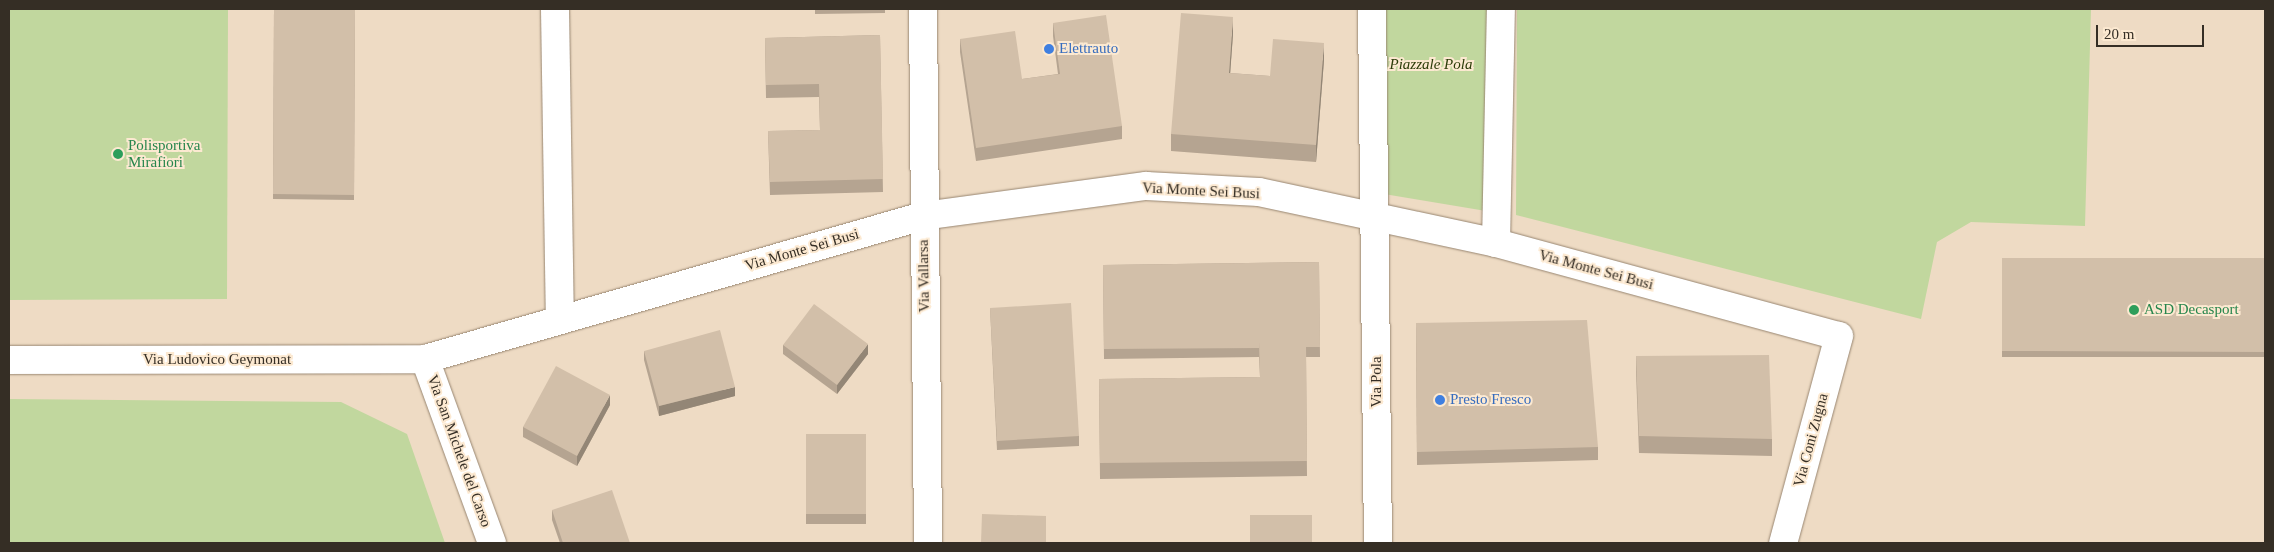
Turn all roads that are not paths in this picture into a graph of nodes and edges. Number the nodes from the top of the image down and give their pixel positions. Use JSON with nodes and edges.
{"nodes":[{"id":1,"x":554,"y":9,"type":"edge"},
{"id":2,"x":923,"y":9,"type":"edge"},
{"id":3,"x":1372,"y":9,"type":"edge"},
{"id":4,"x":1500,"y":9,"type":"edge"},
{"id":5,"x":923,"y":216,"type":"junction"},
{"id":6,"x":1375,"y":220,"type":"junction"},
{"id":7,"x":1496,"y":243,"type":"junction"},
{"id":8,"x":560,"y":317,"type":"junction"},
{"id":9,"x":1839,"y":336,"type":"joint"},
{"id":10,"x":426,"y":359,"type":"junction"},
{"id":11,"x":9,"y":360,"type":"edge"},
{"id":12,"x":492,"y":543,"type":"edge"},
{"id":13,"x":928,"y":543,"type":"edge"},
{"id":14,"x":1378,"y":543,"type":"edge"},
{"id":15,"x":1783,"y":543,"type":"edge"}],
"edges":[{"from":1,"to":8,"type":"street"},
{"from":2,"to":5,"type":"street","name":"Via Vallarsa"},
{"from":3,"to":6,"type":"street"},
{"from":4,"to":7,"type":"street"},
{"from":5,"to":6,"type":"street","name":"Via Monte Sei Busi"},
{"from":5,"to":8,"type":"street","name":"Via Monte Sei Busi"},
{"from":5,"to":13,"type":"street","name":"Via Vallarsa"},
{"from":6,"to":7,"type":"street","name":"Via Monte Sei Busi"},
{"from":6,"to":14,"type":"street","name":"Via Pola"},
{"from":7,"to":9,"type":"street","name":"Via Monte Sei Busi"},
{"from":8,"to":10,"type":"street","name":"Via Monte Sei Busi"},
{"from":9,"to":15,"type":"street","name":"Via Coni Zugna"},
{"from":10,"to":11,"type":"street","name":"Via Ludovico Geymonat"},
{"from":10,"to":12,"type":"street","name":"Via San Michele del Carso"}]}
